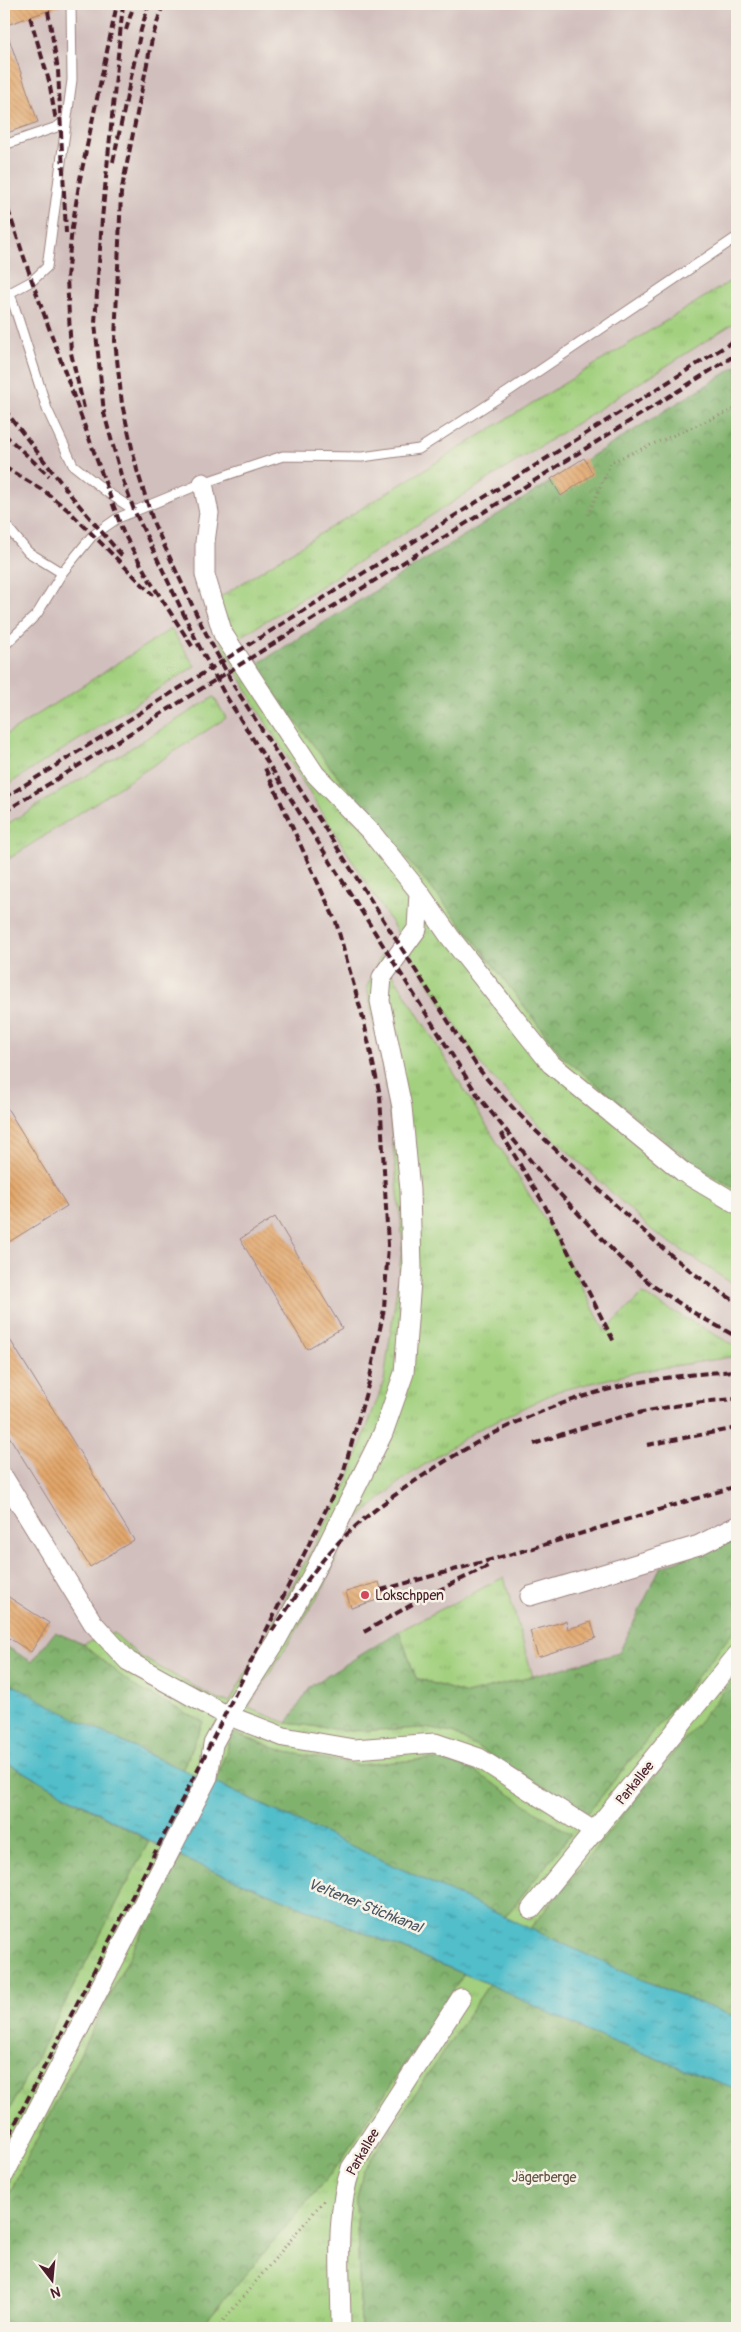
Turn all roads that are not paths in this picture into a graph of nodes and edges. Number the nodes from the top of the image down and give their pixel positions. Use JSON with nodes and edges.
{"nodes":[{"id":1,"x":71,"y":4,"type":"edge"},
{"id":2,"x":67,"y":119,"type":"junction"},
{"id":3,"x":4,"y":145,"type":"edge"},
{"id":4,"x":737,"y":237,"type":"edge"},
{"id":5,"x":7,"y":295,"type":"edge"},
{"id":6,"x":203,"y":484,"type":"junction"},
{"id":7,"x":134,"y":510,"type":"junction"},
{"id":8,"x":4,"y":523,"type":"edge"},
{"id":9,"x":62,"y":573,"type":"junction"},
{"id":10,"x":4,"y":646,"type":"edge"},
{"id":11,"x":419,"y":892,"type":"junction"},
{"id":12,"x":737,"y":1204,"type":"edge"},
{"id":13,"x":4,"y":1478,"type":"edge"},
{"id":14,"x":737,"y":1526,"type":"edge"},
{"id":15,"x":530,"y":1596,"type":"dead end"},
{"id":16,"x":737,"y":1655,"type":"edge"},
{"id":17,"x":228,"y":1716,"type":"junction"},
{"id":18,"x":595,"y":1832,"type":"junction"},
{"id":19,"x":531,"y":1909,"type":"dead end"},
{"id":20,"x":461,"y":1998,"type":"dead end"},
{"id":21,"x":4,"y":2175,"type":"edge"},
{"id":22,"x":341,"y":2328,"type":"edge"}],
"edges":[{"from":1,"to":2,"type":"lane"},
{"from":2,"to":3,"type":"lane"},
{"from":2,"to":5,"type":"lane"},
{"from":4,"to":6,"type":"lane"},
{"from":5,"to":7,"type":"lane"},
{"from":6,"to":7,"type":"lane"},
{"from":6,"to":11,"type":"street"},
{"from":7,"to":9,"type":"lane"},
{"from":8,"to":9,"type":"lane"},
{"from":9,"to":10,"type":"lane"},
{"from":11,"to":12,"type":"street"},
{"from":11,"to":17,"type":"street"},
{"from":13,"to":17,"type":"street"},
{"from":14,"to":15,"type":"street"},
{"from":16,"to":18,"type":"street","name":"Parkallee"},
{"from":17,"to":18,"type":"street"},
{"from":17,"to":21,"type":"street"},
{"from":18,"to":19,"type":"street","name":"Parkallee"},
{"from":20,"to":22,"type":"street","name":"Parkallee"}]}
